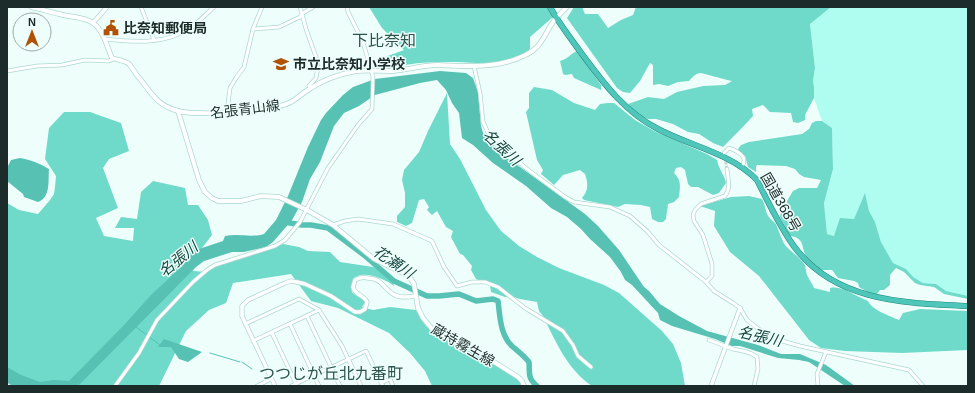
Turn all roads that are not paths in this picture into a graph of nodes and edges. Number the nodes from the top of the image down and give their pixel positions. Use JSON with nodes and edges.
{"nodes":[{"id":1,"x":31,"y":7,"type":"edge"},
{"id":2,"x":107,"y":7,"type":"edge"},
{"id":3,"x":142,"y":7,"type":"edge"},
{"id":4,"x":214,"y":7,"type":"edge"},
{"id":5,"x":262,"y":7,"type":"edge"},
{"id":6,"x":300,"y":7,"type":"edge"},
{"id":7,"x":313,"y":7,"type":"edge"},
{"id":8,"x":348,"y":7,"type":"edge"},
{"id":9,"x":550,"y":7,"type":"edge"},
{"id":10,"x":567,"y":7,"type":"edge"},
{"id":11,"x":302,"y":15,"type":"junction"},
{"id":12,"x":556,"y":18,"type":"junction"},
{"id":13,"x":93,"y":22,"type":"junction"},
{"id":14,"x":253,"y":29,"type":"junction"},
{"id":15,"x":105,"y":39,"type":"junction"},
{"id":16,"x":154,"y":40,"type":"junction"},
{"id":17,"x":113,"y":59,"type":"junction"},
{"id":18,"x":474,"y":66,"type":"junction"},
{"id":19,"x":371,"y":70,"type":"junction"},
{"id":20,"x":7,"y":71,"type":"edge"},
{"id":21,"x":310,"y":88,"type":"junction"},
{"id":22,"x":178,"y":111,"type":"junction"},
{"id":23,"x":227,"y":112,"type":"junction"},
{"id":24,"x":724,"y":153,"type":"dead end"},
{"id":25,"x":742,"y":167,"type":"junction"},
{"id":26,"x":727,"y":169,"type":"tunnel mouth"},
{"id":27,"x":304,"y":209,"type":"junction"},
{"id":28,"x":333,"y":225,"type":"junction"},
{"id":29,"x":706,"y":282,"type":"junction"},
{"id":30,"x":416,"y":296,"type":"junction"},
{"id":31,"x":968,"y":306,"type":"edge"},
{"id":32,"x":740,"y":308,"type":"junction"},
{"id":33,"x":319,"y":310,"type":"junction"},
{"id":34,"x":307,"y":316,"type":"junction"},
{"id":35,"x":245,"y":324,"type":"junction"},
{"id":36,"x":290,"y":324,"type":"junction"},
{"id":37,"x":272,"y":333,"type":"junction"},
{"id":38,"x":709,"y":340,"type":"dead end"},
{"id":39,"x":253,"y":341,"type":"junction"},
{"id":40,"x":726,"y":347,"type":"junction"},
{"id":41,"x":826,"y":352,"type":"junction"},
{"id":42,"x":349,"y":359,"type":"junction"},
{"id":43,"x":331,"y":367,"type":"junction"},
{"id":44,"x":591,"y":367,"type":"dead end"},
{"id":45,"x":314,"y":375,"type":"junction"},
{"id":46,"x":271,"y":379,"type":"junction"},
{"id":47,"x":297,"y":385,"type":"edge"},
{"id":48,"x":382,"y":385,"type":"edge"},
{"id":49,"x":115,"y":386,"type":"edge"},
{"id":50,"x":257,"y":386,"type":"edge"},
{"id":51,"x":274,"y":386,"type":"edge"},
{"id":52,"x":291,"y":386,"type":"edge"},
{"id":53,"x":319,"y":386,"type":"edge"},
{"id":54,"x":340,"y":386,"type":"edge"},
{"id":55,"x":361,"y":386,"type":"edge"},
{"id":56,"x":393,"y":386,"type":"edge"},
{"id":57,"x":524,"y":386,"type":"edge"},
{"id":58,"x":711,"y":386,"type":"edge"},
{"id":59,"x":754,"y":386,"type":"edge"},
{"id":60,"x":818,"y":386,"type":"edge"},
{"id":61,"x":923,"y":386,"type":"edge"}],
"edges":[{"from":1,"to":13,"type":"main road"},
{"from":2,"to":13,"type":"street"},
{"from":3,"to":16,"type":"street"},
{"from":4,"to":16,"type":"street"},
{"from":5,"to":14,"type":"street"},
{"from":6,"to":11,"type":"street"},
{"from":7,"to":11,"type":"street"},
{"from":8,"to":19,"type":"street"},
{"from":9,"to":12,"type":"highway","name":"国道368号"},
{"from":10,"to":12,"type":"main road","name":"名張青山線"},
{"from":11,"to":14,"type":"street"},
{"from":11,"to":21,"type":"street"},
{"from":12,"to":18,"type":"main road","name":"名張青山線"},
{"from":12,"to":25,"type":"highway","name":"国道368号"},
{"from":13,"to":15,"type":"main road"},
{"from":14,"to":23,"type":"street"},
{"from":15,"to":16,"type":"street"},
{"from":15,"to":17,"type":"main road"},
{"from":17,"to":20,"type":"street"},
{"from":17,"to":22,"type":"main road","name":"名張青山線"},
{"from":18,"to":19,"type":"main road","name":"名張青山線"},
{"from":18,"to":29,"type":"street"},
{"from":19,"to":21,"type":"main road","name":"名張青山線"},
{"from":19,"to":27,"type":"street"},
{"from":21,"to":23,"type":"main road","name":"名張青山線"},
{"from":22,"to":23,"type":"main road","name":"名張青山線"},
{"from":22,"to":27,"type":"main road","name":"蔵持霧生線"},
{"from":24,"to":25,"type":"street"},
{"from":25,"to":31,"type":"highway","name":"国道368号"},
{"from":26,"to":29,"type":"street"},
{"from":27,"to":28,"type":"main road","name":"蔵持霧生線"},
{"from":27,"to":49,"type":"street"},
{"from":28,"to":30,"type":"main road","name":"蔵持霧生線"},
{"from":28,"to":44,"type":"street"},
{"from":29,"to":32,"type":"street"},
{"from":30,"to":35,"type":"street"},
{"from":30,"to":57,"type":"main road","name":"蔵持霧生線"},
{"from":32,"to":40,"type":"street"},
{"from":32,"to":41,"type":"street"},
{"from":33,"to":34,"type":"street"},
{"from":33,"to":35,"type":"street"},
{"from":33,"to":42,"type":"street"},
{"from":34,"to":36,"type":"street"},
{"from":34,"to":43,"type":"street"},
{"from":35,"to":39,"type":"street"},
{"from":36,"to":37,"type":"street"},
{"from":36,"to":45,"type":"street"},
{"from":37,"to":39,"type":"street"},
{"from":37,"to":47,"type":"street"},
{"from":38,"to":40,"type":"street"},
{"from":39,"to":46,"type":"street"},
{"from":40,"to":58,"type":"street"},
{"from":40,"to":59,"type":"street"},
{"from":41,"to":60,"type":"street"},
{"from":41,"to":61,"type":"street"},
{"from":42,"to":43,"type":"street"},
{"from":42,"to":48,"type":"street"},
{"from":42,"to":55,"type":"street"},
{"from":43,"to":45,"type":"street"},
{"from":43,"to":54,"type":"street"},
{"from":45,"to":47,"type":"street"},
{"from":45,"to":53,"type":"street"},
{"from":46,"to":50,"type":"street"},
{"from":46,"to":51,"type":"street"},
{"from":47,"to":52,"type":"street"},
{"from":48,"to":56,"type":"street"}]}
